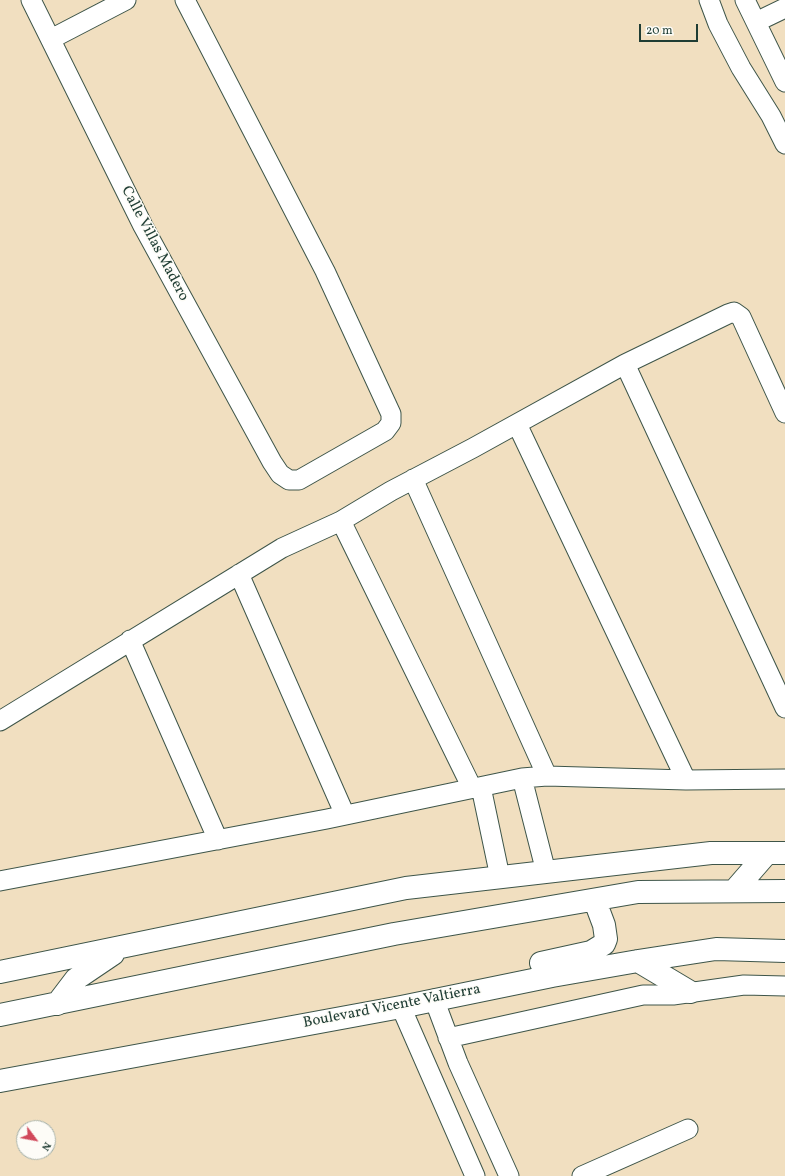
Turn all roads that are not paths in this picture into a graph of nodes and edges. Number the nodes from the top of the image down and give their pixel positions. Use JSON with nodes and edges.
{"nodes":[{"id":1,"x":31,"y":0,"type":"edge"},
{"id":2,"x":126,"y":0,"type":"edge"},
{"id":3,"x":186,"y":0,"type":"edge"},
{"id":4,"x":709,"y":0,"type":"edge"},
{"id":5,"x":745,"y":0,"type":"edge"},
{"id":6,"x":785,"y":8,"type":"edge"},
{"id":7,"x":756,"y":22,"type":"junction"},
{"id":8,"x":51,"y":40,"type":"junction"},
{"id":9,"x":785,"y":82,"type":"edge"},
{"id":10,"x":785,"y":144,"type":"edge"},
{"id":11,"x":625,"y":364,"type":"junction"},
{"id":12,"x":785,"y":413,"type":"edge"},
{"id":13,"x":517,"y":424,"type":"junction"},
{"id":14,"x":414,"y":479,"type":"junction"},
{"id":15,"x":341,"y":521,"type":"junction"},
{"id":16,"x":239,"y":574,"type":"junction"},
{"id":17,"x":130,"y":640,"type":"junction"},
{"id":18,"x":785,"y":708,"type":"edge"},
{"id":19,"x":0,"y":721,"type":"edge"},
{"id":20,"x":547,"y":776,"type":"junction"},
{"id":21,"x":522,"y":778,"type":"junction"},
{"id":22,"x":785,"y":779,"type":"edge"},
{"id":23,"x":686,"y":780,"type":"junction"},
{"id":24,"x":476,"y":788,"type":"junction"},
{"id":25,"x":345,"y":815,"type":"junction"},
{"id":26,"x":218,"y":840,"type":"junction"},
{"id":27,"x":776,"y":853,"type":"edge"},
{"id":28,"x":546,"y":872,"type":"junction"},
{"id":29,"x":500,"y":878,"type":"junction"},
{"id":30,"x":0,"y":881,"type":"edge"},
{"id":31,"x":734,"y":891,"type":"junction"},
{"id":32,"x":785,"y":891,"type":"edge"},
{"id":33,"x":595,"y":901,"type":"junction"},
{"id":34,"x":126,"y":946,"type":"junction"},
{"id":35,"x":785,"y":951,"type":"edge"},
{"id":36,"x":638,"y":961,"type":"junction"},
{"id":37,"x":0,"y":972,"type":"edge"},
{"id":38,"x":785,"y":986,"type":"edge"},
{"id":39,"x":690,"y":992,"type":"junction"},
{"id":40,"x":456,"y":995,"type":"junction"},
{"id":41,"x":434,"y":999,"type":"junction"},
{"id":42,"x":57,"y":1004,"type":"junction"},
{"id":43,"x":401,"y":1007,"type":"junction"},
{"id":44,"x":0,"y":1015,"type":"edge"},
{"id":45,"x":448,"y":1038,"type":"junction"},
{"id":46,"x":458,"y":1063,"type":"junction"},
{"id":47,"x":432,"y":1074,"type":"junction"},
{"id":48,"x":0,"y":1081,"type":"edge"},
{"id":49,"x":477,"y":1104,"type":"junction"},
{"id":50,"x":450,"y":1118,"type":"junction"},
{"id":51,"x":688,"y":1129,"type":"dead end"},
{"id":52,"x":475,"y":1176,"type":"edge"},
{"id":53,"x":508,"y":1176,"type":"edge"},
{"id":54,"x":582,"y":1176,"type":"edge"}],
"edges":[{"from":1,"to":8,"type":"street","name":"Calle Villas Madero"},
{"from":2,"to":8,"type":"street"},
{"from":3,"to":8,"type":"street","name":"Calle Villas Madero"},
{"from":4,"to":10,"type":"street"},
{"from":5,"to":7,"type":"street"},
{"from":6,"to":7,"type":"street"},
{"from":7,"to":9,"type":"street"},
{"from":11,"to":12,"type":"street"},
{"from":11,"to":13,"type":"street"},
{"from":11,"to":18,"type":"street"},
{"from":13,"to":14,"type":"street"},
{"from":13,"to":23,"type":"street"},
{"from":14,"to":15,"type":"street"},
{"from":14,"to":20,"type":"street"},
{"from":15,"to":16,"type":"street"},
{"from":15,"to":24,"type":"street"},
{"from":16,"to":17,"type":"street"},
{"from":16,"to":25,"type":"street"},
{"from":17,"to":19,"type":"street"},
{"from":17,"to":26,"type":"street"},
{"from":20,"to":21,"type":"street"},
{"from":20,"to":23,"type":"street"},
{"from":21,"to":24,"type":"street"},
{"from":21,"to":28,"type":"street"},
{"from":22,"to":23,"type":"street"},
{"from":24,"to":25,"type":"street"},
{"from":24,"to":29,"type":"street"},
{"from":25,"to":26,"type":"street"},
{"from":26,"to":30,"type":"street"},
{"from":27,"to":28,"type":"street"},
{"from":27,"to":31,"type":"street"},
{"from":28,"to":29,"type":"street"},
{"from":29,"to":34,"type":"street"},
{"from":31,"to":32,"type":"street"},
{"from":31,"to":33,"type":"street"},
{"from":33,"to":40,"type":"street"},
{"from":33,"to":42,"type":"street"},
{"from":34,"to":37,"type":"street"},
{"from":34,"to":42,"type":"street"},
{"from":35,"to":36,"type":"street","name":"Boulevard Vicente Valtierra"},
{"from":36,"to":39,"type":"street"},
{"from":36,"to":40,"type":"street","name":"Boulevard Vicente Valtierra"},
{"from":38,"to":39,"type":"street"},
{"from":39,"to":45,"type":"street"},
{"from":40,"to":41,"type":"street","name":"Boulevard Vicente Valtierra"},
{"from":41,"to":43,"type":"street","name":"Boulevard Vicente Valtierra"},
{"from":41,"to":45,"type":"street"},
{"from":42,"to":44,"type":"street"},
{"from":43,"to":47,"type":"street"},
{"from":43,"to":48,"type":"street","name":"Boulevard Vicente Valtierra"},
{"from":45,"to":46,"type":"street"},
{"from":46,"to":47,"type":"street"},
{"from":46,"to":49,"type":"street"},
{"from":47,"to":50,"type":"street"},
{"from":49,"to":50,"type":"street"},
{"from":49,"to":53,"type":"street"},
{"from":50,"to":52,"type":"street"},
{"from":51,"to":54,"type":"street"}]}
